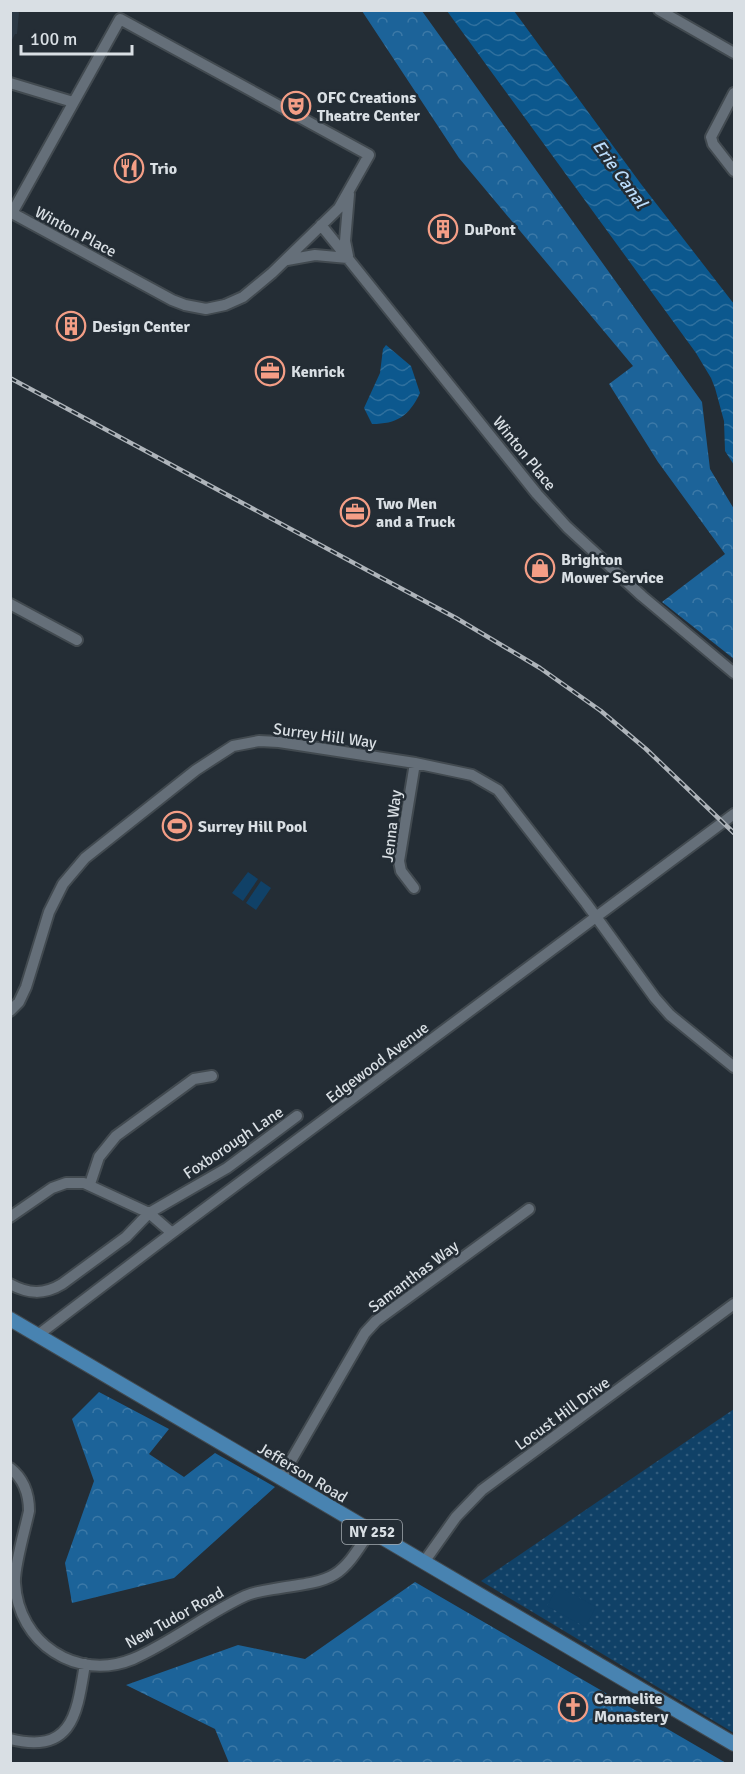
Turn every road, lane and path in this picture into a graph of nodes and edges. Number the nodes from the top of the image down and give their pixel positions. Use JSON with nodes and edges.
{"nodes":[{"id":1,"x":659,"y":10,"type":"edge"},
{"id":2,"x":735,"y":53,"type":"edge"},
{"id":3,"x":10,"y":83,"type":"edge"},
{"id":4,"x":735,"y":93,"type":"edge"},
{"id":5,"x":73,"y":102,"type":"junction"},
{"id":6,"x":735,"y":171,"type":"edge"},
{"id":7,"x":350,"y":188,"type":"junction"},
{"id":8,"x":321,"y":225,"type":"junction"},
{"id":9,"x":348,"y":258,"type":"junction"},
{"id":10,"x":284,"y":261,"type":"junction"},
{"id":11,"x":10,"y":604,"type":"edge"},
{"id":12,"x":77,"y":640,"type":"dead end"},
{"id":13,"x":735,"y":673,"type":"edge"},
{"id":14,"x":415,"y":763,"type":"junction"},
{"id":15,"x":735,"y":814,"type":"edge"},
{"id":16,"x":414,"y":888,"type":"dead end"},
{"id":17,"x":596,"y":917,"type":"junction"},
{"id":18,"x":10,"y":1011,"type":"edge"},
{"id":19,"x":735,"y":1067,"type":"edge"},
{"id":20,"x":212,"y":1076,"type":"dead end"},
{"id":21,"x":297,"y":1116,"type":"dead end"},
{"id":22,"x":90,"y":1184,"type":"junction"},
{"id":23,"x":529,"y":1209,"type":"dead end"},
{"id":24,"x":149,"y":1213,"type":"junction"},
{"id":25,"x":10,"y":1217,"type":"edge"},
{"id":26,"x":172,"y":1233,"type":"junction"},
{"id":27,"x":10,"y":1284,"type":"edge"},
{"id":28,"x":735,"y":1304,"type":"edge"},
{"id":29,"x":10,"y":1319,"type":"edge"},
{"id":30,"x":38,"y":1335,"type":"junction"},
{"id":31,"x":10,"y":1468,"type":"edge"},
{"id":32,"x":281,"y":1478,"type":"junction"},
{"id":33,"x":370,"y":1531,"type":"junction"},
{"id":34,"x":424,"y":1562,"type":"junction"},
{"id":35,"x":13,"y":1581,"type":"edge"},
{"id":36,"x":85,"y":1664,"type":"junction"},
{"id":37,"x":10,"y":1739,"type":"edge"},
{"id":38,"x":735,"y":1744,"type":"edge"}],
"edges":[{"from":1,"to":2,"type":"street"},
{"from":3,"to":5,"type":"street"},
{"from":4,"to":6,"type":"street"},
{"from":5,"to":7,"type":"street","name":"Winton Place"},
{"from":5,"to":10,"type":"street","name":"Winton Place"},
{"from":7,"to":8,"type":"street","name":"Winton Place"},
{"from":7,"to":9,"type":"street"},
{"from":8,"to":9,"type":"street","name":"Winton Place"},
{"from":8,"to":10,"type":"street","name":"Winton Place"},
{"from":9,"to":10,"type":"street"},
{"from":9,"to":13,"type":"street","name":"Winton Place"},
{"from":11,"to":12,"type":"street"},
{"from":14,"to":16,"type":"street","name":"Jenna Way"},
{"from":14,"to":17,"type":"street","name":"Surrey Hill Way"},
{"from":14,"to":18,"type":"street","name":"Surrey Hill Way"},
{"from":15,"to":17,"type":"street","name":"Edgewood Avenue"},
{"from":17,"to":19,"type":"street"},
{"from":17,"to":26,"type":"street","name":"Edgewood Avenue"},
{"from":20,"to":22,"type":"street"},
{"from":21,"to":24,"type":"street","name":"Foxborough Lane"},
{"from":22,"to":24,"type":"street"},
{"from":22,"to":25,"type":"street"},
{"from":23,"to":32,"type":"street","name":"Samanthas Way"},
{"from":24,"to":26,"type":"street"},
{"from":24,"to":27,"type":"street","name":"Foxborough Lane"},
{"from":26,"to":30,"type":"street","name":"Edgewood Avenue"},
{"from":28,"to":34,"type":"street","name":"Locust Hill Drive"},
{"from":29,"to":30,"type":"main road","name":"Jefferson Road","number":"NY 252"},
{"from":30,"to":32,"type":"main road","name":"Jefferson Road","number":"NY 252"},
{"from":31,"to":35,"type":"street"},
{"from":32,"to":33,"type":"main road","name":"Jefferson Road","number":"NY 252"},
{"from":33,"to":34,"type":"main road","name":"Jefferson Road","number":"NY 252"},
{"from":33,"to":36,"type":"street","name":"New Tudor Road"},
{"from":34,"to":38,"type":"main road","name":"Jefferson Road","number":"NY 252"},
{"from":35,"to":36,"type":"street","name":"New Tudor Road"},
{"from":36,"to":37,"type":"street"}]}
